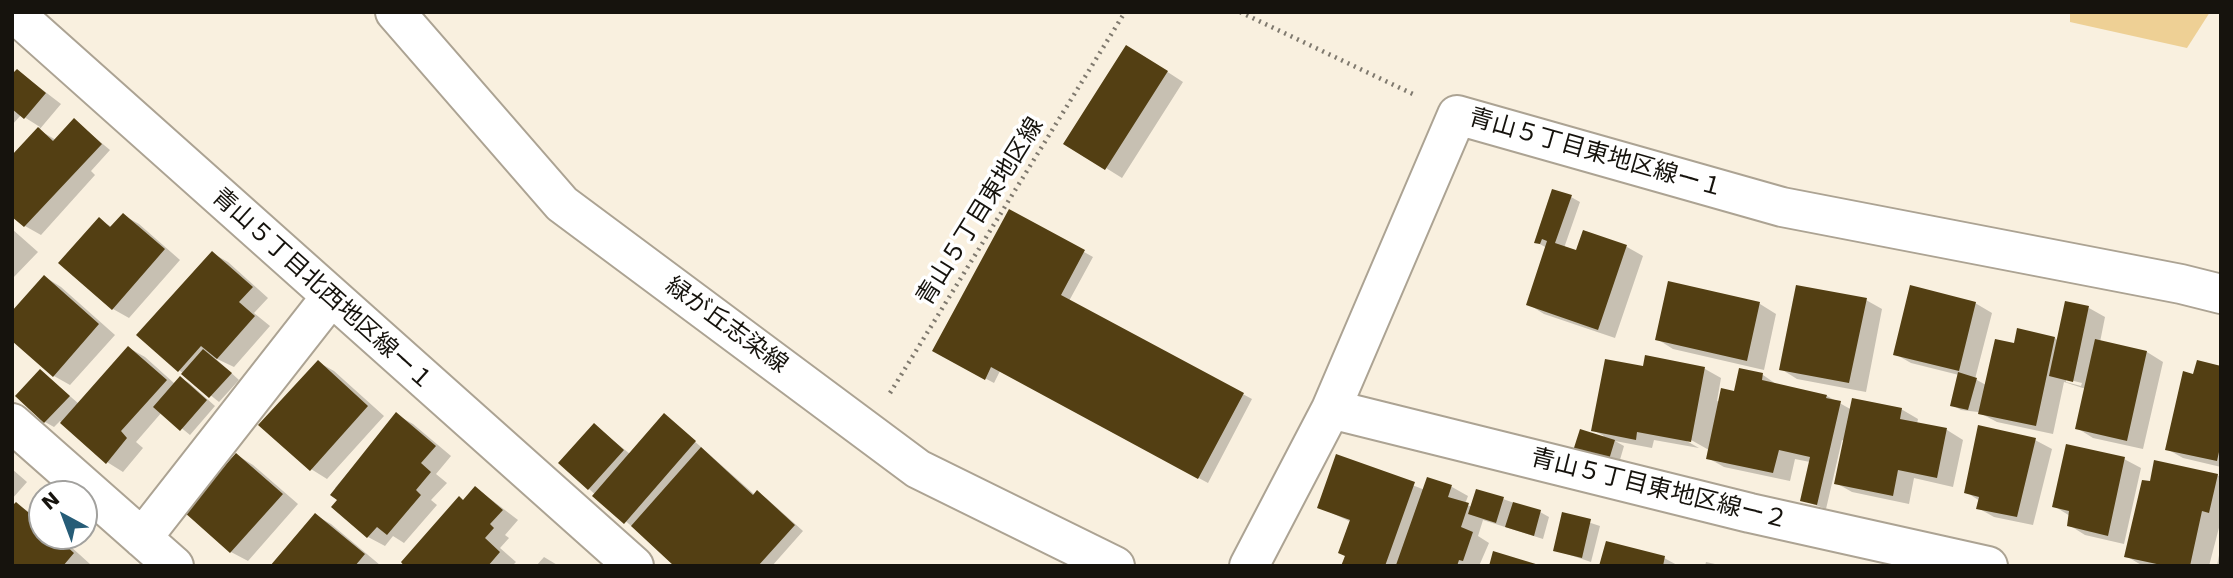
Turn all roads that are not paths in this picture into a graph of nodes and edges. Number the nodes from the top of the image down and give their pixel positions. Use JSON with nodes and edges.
{"nodes":[{"id":1,"x":13,"y":12,"type":"edge"},
{"id":2,"x":395,"y":12,"type":"edge"},
{"id":3,"x":2221,"y":294,"type":"edge"},
{"id":4,"x":330,"y":298,"type":"junction"},
{"id":5,"x":1331,"y":409,"type":"junction"},
{"id":6,"x":12,"y":423,"type":"edge"},
{"id":7,"x":142,"y":538,"type":"junction"},
{"id":8,"x":174,"y":566,"type":"edge"},
{"id":9,"x":634,"y":566,"type":"edge"},
{"id":10,"x":1115,"y":566,"type":"edge"},
{"id":11,"x":1249,"y":566,"type":"edge"},
{"id":12,"x":1988,"y":566,"type":"edge"}],
"edges":[{"from":1,"to":4,"type":"street","name":"青山５丁目北西地区線ー１"},
{"from":2,"to":10,"type":"street","name":"緑が丘志染線"},
{"from":3,"to":5,"type":"street","name":"青山５丁目東地区線ー１"},
{"from":4,"to":7,"type":"street"},
{"from":4,"to":9,"type":"street","name":"青山５丁目北西地区線ー１"},
{"from":5,"to":11,"type":"street","name":"青山５丁目東地区線ー１"},
{"from":5,"to":12,"type":"street","name":"青山５丁目東地区線ー２"},
{"from":6,"to":7,"type":"street"},
{"from":7,"to":8,"type":"street"}]}
